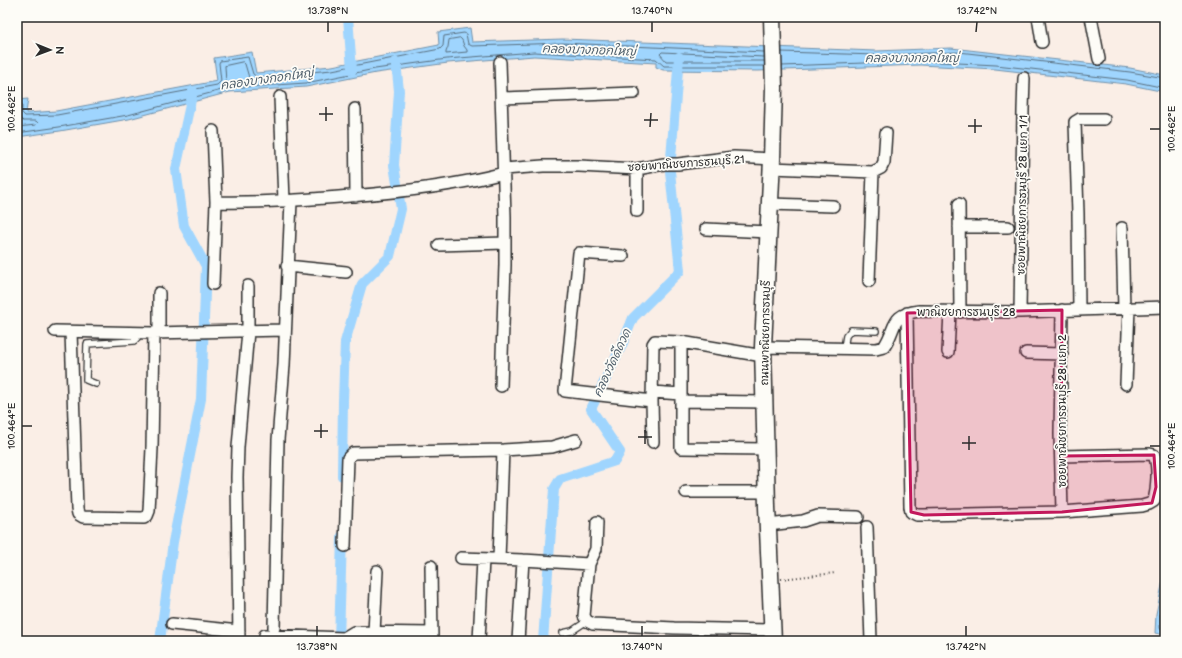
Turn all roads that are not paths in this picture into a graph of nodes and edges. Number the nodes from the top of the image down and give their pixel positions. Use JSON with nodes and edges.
{"nodes":[{"id":1,"x":1038,"y":17,"type":"edge"},
{"id":2,"x":1091,"y":17,"type":"edge"},
{"id":3,"x":772,"y":21,"type":"edge"},
{"id":4,"x":1042,"y":42,"type":"dead end"},
{"id":5,"x":1099,"y":59,"type":"dead end"},
{"id":6,"x":500,"y":62,"type":"dead end"},
{"id":7,"x":1024,"y":78,"type":"dead end"},
{"id":8,"x":634,"y":93,"type":"dead end"},
{"id":9,"x":280,"y":97,"type":"dead end"},
{"id":10,"x":502,"y":98,"type":"junction"},
{"id":11,"x":355,"y":108,"type":"dead end"},
{"id":12,"x":1104,"y":119,"type":"dead end"},
{"id":13,"x":213,"y":131,"type":"dead end"},
{"id":14,"x":886,"y":133,"type":"dead end"},
{"id":15,"x":772,"y":164,"type":"junction"},
{"id":16,"x":637,"y":169,"type":"junction"},
{"id":17,"x":504,"y":171,"type":"junction"},
{"id":18,"x":873,"y":172,"type":"junction"},
{"id":19,"x":356,"y":196,"type":"junction"},
{"id":20,"x":287,"y":201,"type":"junction"},
{"id":21,"x":216,"y":202,"type":"junction"},
{"id":22,"x":770,"y":204,"type":"junction"},
{"id":23,"x":959,"y":204,"type":"dead end"},
{"id":24,"x":833,"y":206,"type":"dead end"},
{"id":25,"x":637,"y":211,"type":"dead end"},
{"id":26,"x":958,"y":227,"type":"junction"},
{"id":27,"x":1008,"y":227,"type":"dead end"},
{"id":28,"x":1122,"y":228,"type":"dead end"},
{"id":29,"x":706,"y":229,"type":"dead end"},
{"id":30,"x":768,"y":232,"type":"junction"},
{"id":31,"x":505,"y":243,"type":"junction"},
{"id":32,"x":439,"y":245,"type":"dead end"},
{"id":33,"x":623,"y":256,"type":"dead end"},
{"id":34,"x":287,"y":266,"type":"junction"},
{"id":35,"x":346,"y":272,"type":"dead end"},
{"id":36,"x":869,"y":281,"type":"dead end"},
{"id":37,"x":213,"y":284,"type":"dead end"},
{"id":38,"x":248,"y":286,"type":"dead end"},
{"id":39,"x":159,"y":293,"type":"dead end"},
{"id":40,"x":1165,"y":307,"type":"edge"},
{"id":41,"x":1126,"y":309,"type":"junction"},
{"id":42,"x":1062,"y":310,"type":"junction"},
{"id":43,"x":1078,"y":310,"type":"junction"},
{"id":44,"x":907,"y":312,"type":"junction"},
{"id":45,"x":955,"y":312,"type":"junction"},
{"id":46,"x":1020,"y":312,"type":"junction"},
{"id":47,"x":285,"y":330,"type":"junction"},
{"id":48,"x":54,"y":331,"type":"dead end"},
{"id":49,"x":248,"y":331,"type":"junction"},
{"id":50,"x":876,"y":331,"type":"dead end"},
{"id":51,"x":71,"y":332,"type":"junction"},
{"id":52,"x":138,"y":332,"type":"junction"},
{"id":53,"x":157,"y":333,"type":"junction"},
{"id":54,"x":681,"y":342,"type":"junction"},
{"id":55,"x":844,"y":348,"type":"junction"},
{"id":56,"x":763,"y":352,"type":"junction"},
{"id":57,"x":948,"y":352,"type":"dead end"},
{"id":58,"x":1026,"y":353,"type":"dead end"},
{"id":59,"x":1062,"y":354,"type":"junction"},
{"id":60,"x":96,"y":384,"type":"dead end"},
{"id":61,"x":1126,"y":384,"type":"dead end"},
{"id":62,"x":501,"y":386,"type":"dead end"},
{"id":63,"x":652,"y":397,"type":"junction"},
{"id":64,"x":681,"y":397,"type":"junction"},
{"id":65,"x":765,"y":402,"type":"junction"},
{"id":66,"x":576,"y":440,"type":"dead end"},
{"id":67,"x":653,"y":442,"type":"dead end"},
{"id":68,"x":766,"y":449,"type":"junction"},
{"id":69,"x":503,"y":450,"type":"junction"},
{"id":70,"x":1061,"y":456,"type":"junction"},
{"id":71,"x":686,"y":492,"type":"dead end"},
{"id":72,"x":766,"y":492,"type":"junction"},
{"id":73,"x":1062,"y":512,"type":"junction"},
{"id":74,"x":858,"y":517,"type":"dead end"},
{"id":75,"x":598,"y":522,"type":"dead end"},
{"id":76,"x":768,"y":525,"type":"junction"},
{"id":77,"x":867,"y":527,"type":"dead end"},
{"id":78,"x":344,"y":546,"type":"dead end"},
{"id":79,"x":461,"y":558,"type":"dead end"},
{"id":80,"x":483,"y":559,"type":"junction"},
{"id":81,"x":498,"y":559,"type":"junction"},
{"id":82,"x":523,"y":560,"type":"junction"},
{"id":83,"x":589,"y":564,"type":"junction"},
{"id":84,"x":431,"y":566,"type":"dead end"},
{"id":85,"x":377,"y":571,"type":"dead end"},
{"id":86,"x":587,"y":621,"type":"junction"},
{"id":87,"x":172,"y":624,"type":"dead end"},
{"id":88,"x":274,"y":628,"type":"dead end"},
{"id":89,"x":563,"y":632,"type":"dead end"},
{"id":90,"x":374,"y":633,"type":"junction"},
{"id":91,"x":773,"y":635,"type":"edge"},
{"id":92,"x":239,"y":636,"type":"edge"},
{"id":93,"x":432,"y":637,"type":"edge"},
{"id":94,"x":340,"y":639,"type":"edge"},
{"id":95,"x":265,"y":641,"type":"edge"},
{"id":96,"x":479,"y":641,"type":"edge"},
{"id":97,"x":518,"y":641,"type":"edge"},
{"id":98,"x":870,"y":641,"type":"edge"}],
"edges":[{"from":1,"to":4,"type":"street"},
{"from":2,"to":5,"type":"street"},
{"from":3,"to":15,"type":"main road","name":"ถนนพาณิชยการธนบุรี"},
{"from":6,"to":10,"type":"street"},
{"from":7,"to":46,"type":"street","name":"ซอยพาณิชยการธนบุรี 28 แยก 1/1"},
{"from":8,"to":10,"type":"street"},
{"from":9,"to":20,"type":"street"},
{"from":10,"to":17,"type":"street"},
{"from":11,"to":19,"type":"street"},
{"from":12,"to":43,"type":"street"},
{"from":13,"to":21,"type":"street"},
{"from":14,"to":18,"type":"street"},
{"from":15,"to":16,"type":"street","name":"ซอยพาณิชยการธนบุรี 21"},
{"from":15,"to":18,"type":"street","name":"ซอยพาณิชยการธนบุรี 21"},
{"from":15,"to":22,"type":"main road","name":"ถนนพาณิชยการธนบุรี"},
{"from":16,"to":17,"type":"street","name":"ซอยพาณิชยการธนบุรี 21"},
{"from":16,"to":25,"type":"street"},
{"from":17,"to":19,"type":"street","name":"ซอยพาณิชยการธนบุรี 21"},
{"from":17,"to":31,"type":"street"},
{"from":18,"to":36,"type":"street"},
{"from":19,"to":20,"type":"street","name":"ซอยพาณิชยการธนบุรี 21"},
{"from":20,"to":21,"type":"street","name":"ซอยพาณิชยการธนบุรี 21"},
{"from":20,"to":34,"type":"street"},
{"from":21,"to":37,"type":"street"},
{"from":22,"to":24,"type":"street"},
{"from":22,"to":30,"type":"main road","name":"ถนนพาณิชยการธนบุรี"},
{"from":23,"to":26,"type":"street"},
{"from":26,"to":27,"type":"street"},
{"from":26,"to":45,"type":"street"},
{"from":28,"to":41,"type":"street"},
{"from":29,"to":30,"type":"street"},
{"from":30,"to":56,"type":"main road","name":"ถนนพาณิชยการธนบุรี"},
{"from":31,"to":32,"type":"street"},
{"from":31,"to":62,"type":"street"},
{"from":33,"to":63,"type":"street"},
{"from":34,"to":35,"type":"street"},
{"from":34,"to":47,"type":"street"},
{"from":38,"to":49,"type":"street"},
{"from":39,"to":53,"type":"street"},
{"from":40,"to":41,"type":"street","name":"พาณิชยการธนบุรี 28"},
{"from":41,"to":43,"type":"street","name":"พาณิชยการธนบุรี 28"},
{"from":41,"to":61,"type":"street"},
{"from":42,"to":43,"type":"street","name":"พาณิชยการธนบุรี 28"},
{"from":42,"to":46,"type":"street","name":"พาณิชยการธนบุรี 28"},
{"from":42,"to":59,"type":"street","name":"ซอยพาณิชยการธนบุรี 28 แยก 2"},
{"from":44,"to":45,"type":"street","name":"พาณิชยการธนบุรี 28"},
{"from":44,"to":55,"type":"street","name":"พาณิชยการธนบุรี 28"},
{"from":44,"to":73,"type":"street"},
{"from":45,"to":46,"type":"street","name":"พาณิชยการธนบุรี 28"},
{"from":45,"to":57,"type":"street"},
{"from":47,"to":49,"type":"street"},
{"from":47,"to":88,"type":"street"},
{"from":48,"to":51,"type":"street"},
{"from":49,"to":53,"type":"street"},
{"from":49,"to":92,"type":"street"},
{"from":50,"to":55,"type":"lane"},
{"from":51,"to":52,"type":"street"},
{"from":51,"to":53,"type":"street"},
{"from":52,"to":53,"type":"street"},
{"from":52,"to":60,"type":"lane"},
{"from":54,"to":56,"type":"street","name":"พาณิชยการธนบุรี 28"},
{"from":54,"to":63,"type":"street","name":"พาณิชยการธนบุรี 28"},
{"from":54,"to":64,"type":"street"},
{"from":55,"to":56,"type":"street","name":"พาณิชยการธนบุรี 28"},
{"from":56,"to":65,"type":"main road","name":"ถนนพาณิชยการธนบุรี"},
{"from":58,"to":59,"type":"street"},
{"from":59,"to":70,"type":"street","name":"ซอยพาณิชยการธนบุรี 28 แยก 2"},
{"from":63,"to":64,"type":"street"},
{"from":63,"to":67,"type":"street"},
{"from":64,"to":65,"type":"street"},
{"from":64,"to":68,"type":"street"},
{"from":65,"to":68,"type":"main road","name":"ถนนพาณิชยการธนบุรี"},
{"from":66,"to":69,"type":"street"},
{"from":68,"to":72,"type":"main road","name":"ถนนพาณิชยการธนบุรี"},
{"from":69,"to":78,"type":"street"},
{"from":69,"to":81,"type":"street"},
{"from":70,"to":73,"type":"street","name":"ซอยพาณิชยการธนบุรี 28 แยก 2"},
{"from":70,"to":73,"type":"street"},
{"from":71,"to":72,"type":"street"},
{"from":72,"to":76,"type":"main road","name":"ถนนพาณิชยการธนบุรี"},
{"from":74,"to":76,"type":"street"},
{"from":75,"to":83,"type":"street"},
{"from":76,"to":91,"type":"main road","name":"ถนนพาณิชยการธนบุรี"},
{"from":77,"to":98,"type":"street"},
{"from":79,"to":80,"type":"street"},
{"from":80,"to":81,"type":"street"},
{"from":80,"to":96,"type":"street"},
{"from":81,"to":82,"type":"street"},
{"from":82,"to":83,"type":"street"},
{"from":82,"to":97,"type":"street"},
{"from":83,"to":86,"type":"street"},
{"from":84,"to":93,"type":"street"},
{"from":85,"to":90,"type":"street"},
{"from":86,"to":89,"type":"lane"},
{"from":86,"to":91,"type":"street"},
{"from":87,"to":92,"type":"street"},
{"from":90,"to":93,"type":"street"},
{"from":90,"to":94,"type":"street"},
{"from":94,"to":95,"type":"street"}]}
